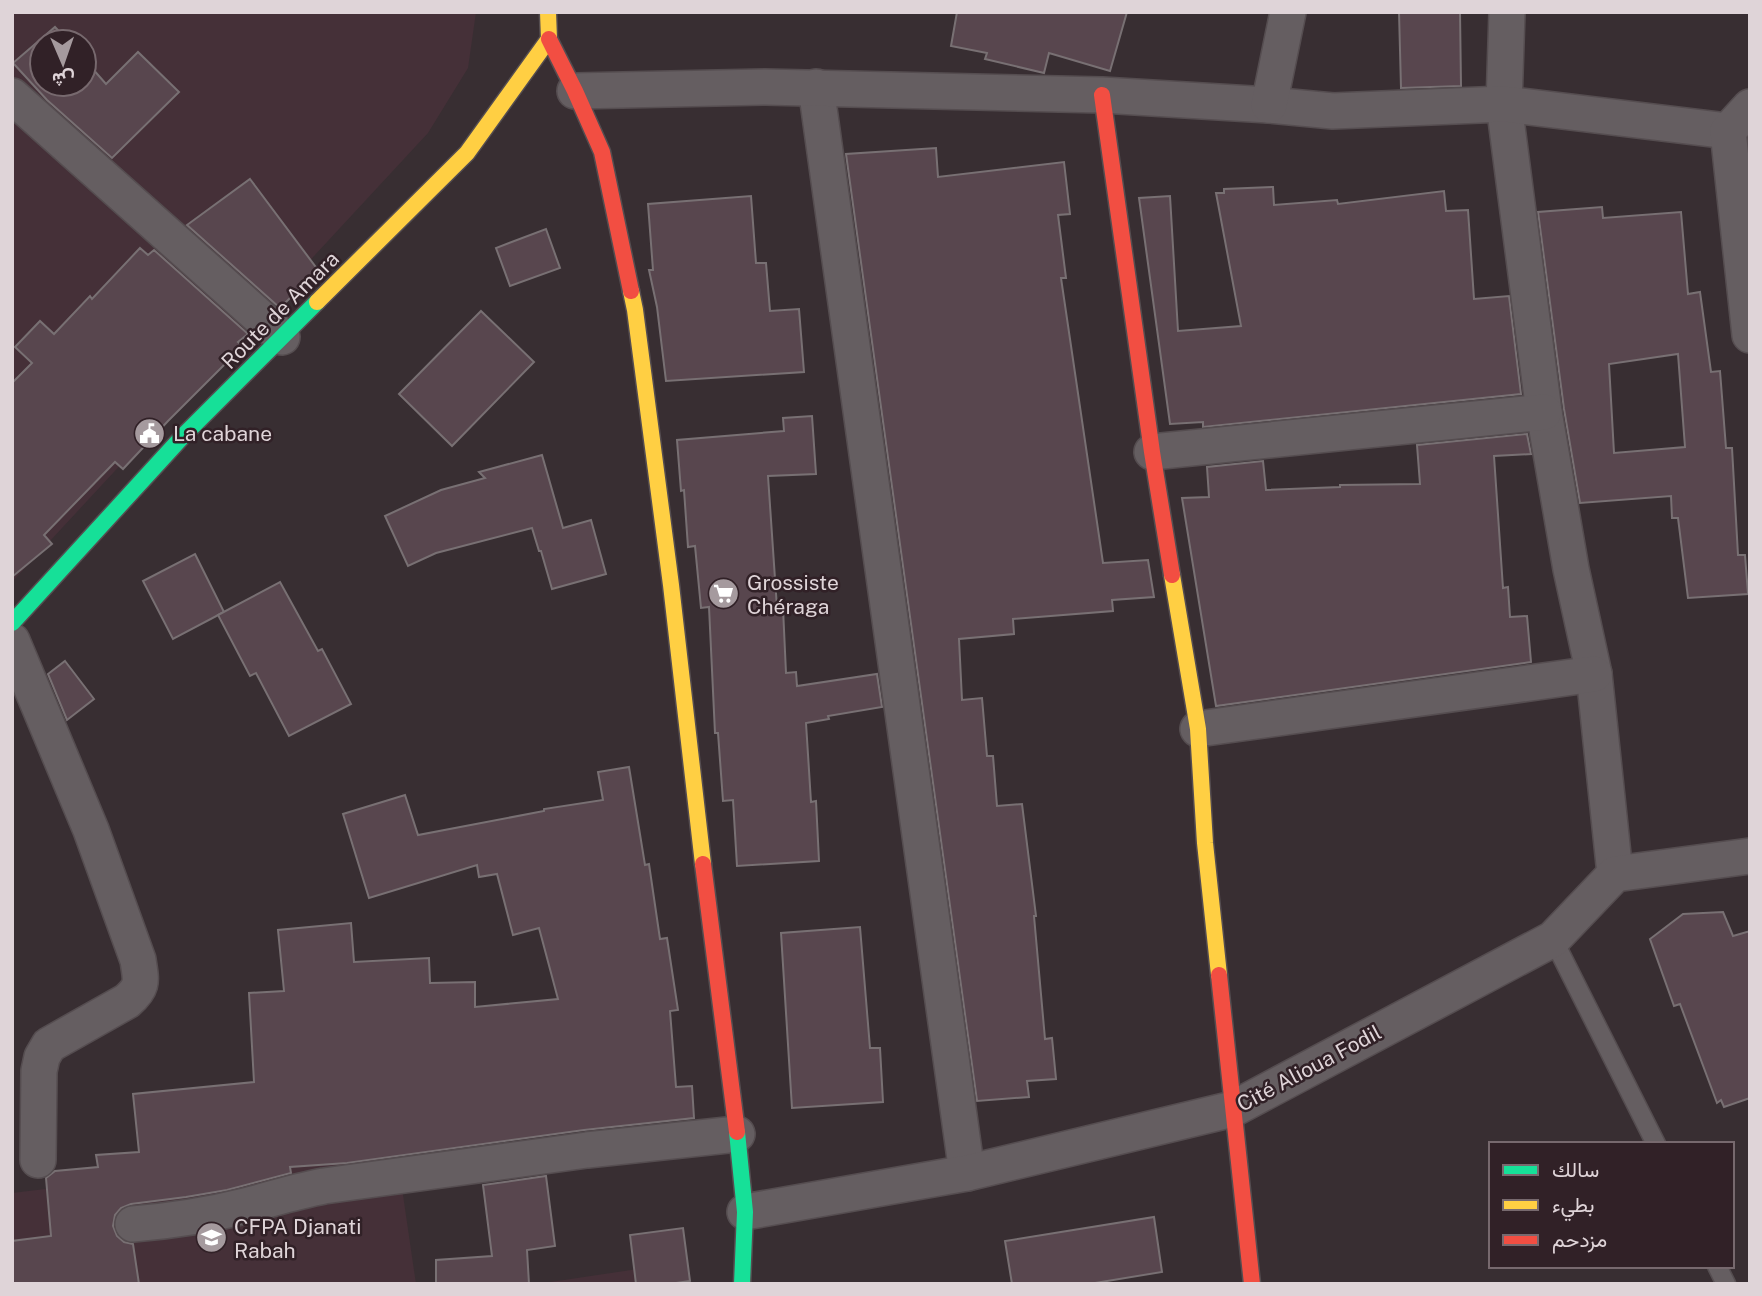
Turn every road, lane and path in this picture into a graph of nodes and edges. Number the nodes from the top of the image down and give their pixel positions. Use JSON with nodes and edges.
{"nodes":[{"id":1,"x":548,"y":12,"type":"edge"},
{"id":2,"x":1288,"y":12,"type":"edge"},
{"id":3,"x":1507,"y":12,"type":"edge"},
{"id":4,"x":548,"y":39,"type":"junction"},
{"id":5,"x":816,"y":88,"type":"junction"},
{"id":6,"x":575,"y":91,"type":"junction"},
{"id":7,"x":1102,"y":95,"type":"junction"},
{"id":8,"x":12,"y":96,"type":"edge"},
{"id":9,"x":1504,"y":104,"type":"junction"},
{"id":10,"x":1269,"y":105,"type":"junction"},
{"id":11,"x":1739,"y":119,"type":"edge"},
{"id":12,"x":1750,"y":335,"type":"edge"},
{"id":13,"x":282,"y":337,"type":"junction"},
{"id":14,"x":1544,"y":412,"type":"junction"},
{"id":15,"x":1152,"y":452,"type":"junction"},
{"id":16,"x":12,"y":623,"type":"edge"},
{"id":17,"x":12,"y":641,"type":"edge"},
{"id":18,"x":1594,"y":674,"type":"junction"},
{"id":19,"x":1198,"y":729,"type":"junction"},
{"id":20,"x":1750,"y":856,"type":"edge"},
{"id":21,"x":1615,"y":874,"type":"junction"},
{"id":22,"x":1553,"y":939,"type":"junction"},
{"id":23,"x":1233,"y":1109,"type":"junction"},
{"id":24,"x":737,"y":1134,"type":"junction"},
{"id":25,"x":1655,"y":1142,"type":"edge"},
{"id":26,"x":38,"y":1160,"type":"dead end"},
{"id":27,"x":967,"y":1173,"type":"junction"},
{"id":28,"x":745,"y":1212,"type":"junction"},
{"id":29,"x":133,"y":1224,"type":"dead end"},
{"id":30,"x":1718,"y":1268,"type":"edge"},
{"id":31,"x":742,"y":1284,"type":"edge"},
{"id":32,"x":1252,"y":1284,"type":"edge"},
{"id":33,"x":1726,"y":1284,"type":"edge"}],
"edges":[{"from":1,"to":4,"type":"street"},
{"from":2,"to":10,"type":"street"},
{"from":3,"to":9,"type":"street"},
{"from":4,"to":6,"type":"street"},
{"from":4,"to":13,"type":"street","name":"Route de Amara"},
{"from":5,"to":6,"type":"street"},
{"from":5,"to":7,"type":"street"},
{"from":5,"to":27,"type":"street"},
{"from":6,"to":24,"type":"street"},
{"from":7,"to":10,"type":"street"},
{"from":7,"to":15,"type":"street"},
{"from":8,"to":13,"type":"street"},
{"from":9,"to":10,"type":"street"},
{"from":9,"to":11,"type":"street"},
{"from":9,"to":14,"type":"street"},
{"from":11,"to":12,"type":"street"},
{"from":13,"to":16,"type":"street","name":"Route de Amara"},
{"from":14,"to":15,"type":"street"},
{"from":14,"to":18,"type":"street"},
{"from":15,"to":19,"type":"street"},
{"from":17,"to":26,"type":"street"},
{"from":18,"to":19,"type":"street"},
{"from":18,"to":21,"type":"street"},
{"from":19,"to":23,"type":"street"},
{"from":20,"to":21,"type":"street"},
{"from":21,"to":22,"type":"street","name":"Cité Alioua Fodil"},
{"from":22,"to":23,"type":"street","name":"Cité Alioua Fodil"},
{"from":22,"to":25,"type":"lane"},
{"from":23,"to":27,"type":"street","name":"Cité Alioua Fodil"},
{"from":23,"to":32,"type":"street"},
{"from":24,"to":28,"type":"street"},
{"from":24,"to":29,"type":"street"},
{"from":27,"to":28,"type":"street","name":"Cité Alioua Fodil"},
{"from":28,"to":31,"type":"street"},
{"from":30,"to":33,"type":"lane"}]}
